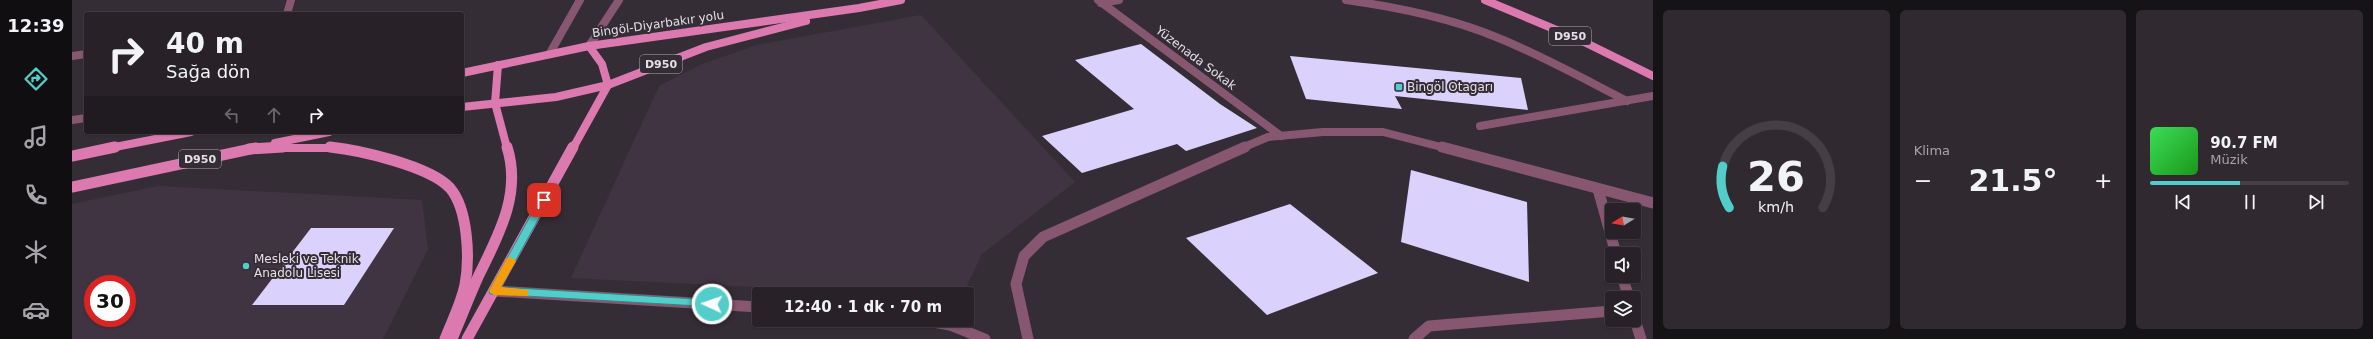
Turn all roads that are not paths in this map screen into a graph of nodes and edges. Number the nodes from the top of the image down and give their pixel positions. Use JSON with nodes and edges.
{"nodes":[{"id":1,"x":291,"y":0,"type":"edge"},
{"id":2,"x":580,"y":0,"type":"edge"},
{"id":3,"x":619,"y":0,"type":"edge"},
{"id":4,"x":901,"y":0,"type":"edge"},
{"id":5,"x":1119,"y":0,"type":"edge"},
{"id":6,"x":1346,"y":0,"type":"edge"},
{"id":7,"x":1485,"y":0,"type":"edge"},
{"id":8,"x":1099,"y":1,"type":"edge"},
{"id":9,"x":859,"y":8,"type":"junction"},
{"id":10,"x":288,"y":12,"type":"edge"},
{"id":11,"x":589,"y":46,"type":"junction"},
{"id":12,"x":550,"y":53,"type":"junction"},
{"id":13,"x":84,"y":54,"type":"edge"},
{"id":14,"x":72,"y":56,"type":"edge"},
{"id":15,"x":498,"y":65,"type":"junction"},
{"id":16,"x":464,"y":73,"type":"edge"},
{"id":17,"x":1653,"y":76,"type":"edge"},
{"id":18,"x":608,"y":85,"type":"junction"},
{"id":19,"x":1653,"y":96,"type":"edge"},
{"id":20,"x":1626,"y":101,"type":"junction"},
{"id":21,"x":495,"y":103,"type":"junction"},
{"id":22,"x":464,"y":107,"type":"edge"},
{"id":23,"x":84,"y":118,"type":"edge"},
{"id":24,"x":72,"y":120,"type":"edge"},
{"id":25,"x":1480,"y":126,"type":"dead end"},
{"id":26,"x":181,"y":134,"type":"edge"},
{"id":27,"x":320,"y":134,"type":"edge"},
{"id":28,"x":1281,"y":136,"type":"junction"},
{"id":29,"x":249,"y":149,"type":"junction"},
{"id":30,"x":72,"y":156,"type":"edge"},
{"id":31,"x":72,"y":187,"type":"edge"},
{"id":32,"x":1598,"y":189,"type":"junction"},
{"id":33,"x":1653,"y":203,"type":"edge"},
{"id":34,"x":1614,"y":247,"type":"edge"},
{"id":35,"x":494,"y":291,"type":"junction"},
{"id":36,"x":752,"y":307,"type":"edge"},
{"id":37,"x":1605,"y":312,"type":"edge"},
{"id":38,"x":955,"y":327,"type":"edge"},
{"id":39,"x":1637,"y":327,"type":"edge"},
{"id":40,"x":445,"y":339,"type":"edge"},
{"id":41,"x":452,"y":339,"type":"edge"},
{"id":42,"x":468,"y":339,"type":"edge"},
{"id":43,"x":985,"y":339,"type":"edge"},
{"id":44,"x":1028,"y":339,"type":"edge"},
{"id":45,"x":1414,"y":339,"type":"edge"},
{"id":46,"x":1641,"y":339,"type":"edge"}],
"edges":[{"from":1,"to":10,"type":"street"},
{"from":2,"to":12,"type":"street"},
{"from":3,"to":11,"type":"street"},
{"from":4,"to":9,"type":"main road","name":"Bingöl-Diyarbakır yolu","number":"D950"},
{"from":5,"to":8,"type":"street"},
{"from":6,"to":20,"type":"street"},
{"from":7,"to":17,"type":"main road","number":"D950"},
{"from":8,"to":28,"type":"street","name":"Yüzenada Sokak"},
{"from":9,"to":11,"type":"main road","name":"Bingöl-Diyarbakır yolu","number":"D950"},
{"from":9,"to":18,"type":"main road","name":"Bingöl-Diyarbakır yolu","number":"D950"},
{"from":11,"to":12,"type":"main road","name":"Bingöl-Diyarbakır yolu","number":"D950"},
{"from":11,"to":18,"type":"main road"},
{"from":12,"to":15,"type":"main road","name":"Bingöl-Diyarbakır yolu","number":"D950"},
{"from":13,"to":14,"type":"street"},
{"from":15,"to":16,"type":"main road","name":"Bingöl-Diyarbakır yolu","number":"D950"},
{"from":15,"to":21,"type":"main road"},
{"from":18,"to":21,"type":"main road","name":"Bingöl-Diyarbakır yolu","number":"D950"},
{"from":18,"to":35,"type":"main road"},
{"from":19,"to":20,"type":"street"},
{"from":20,"to":25,"type":"street"},
{"from":21,"to":22,"type":"main road","name":"Bingöl-Diyarbakır yolu","number":"D950"},
{"from":21,"to":41,"type":"main road"},
{"from":23,"to":24,"type":"street"},
{"from":26,"to":30,"type":"main road","number":"D950"},
{"from":27,"to":29,"type":"main road","number":"D950"},
{"from":28,"to":32,"type":"street"},
{"from":28,"to":44,"type":"street"},
{"from":29,"to":31,"type":"main road","number":"D950"},
{"from":29,"to":40,"type":"main road"},
{"from":32,"to":33,"type":"street"},
{"from":32,"to":34,"type":"street"},
{"from":35,"to":36,"type":"street"},
{"from":35,"to":42,"type":"main road"},
{"from":37,"to":45,"type":"street"},
{"from":38,"to":43,"type":"street"},
{"from":39,"to":46,"type":"street"}]}
